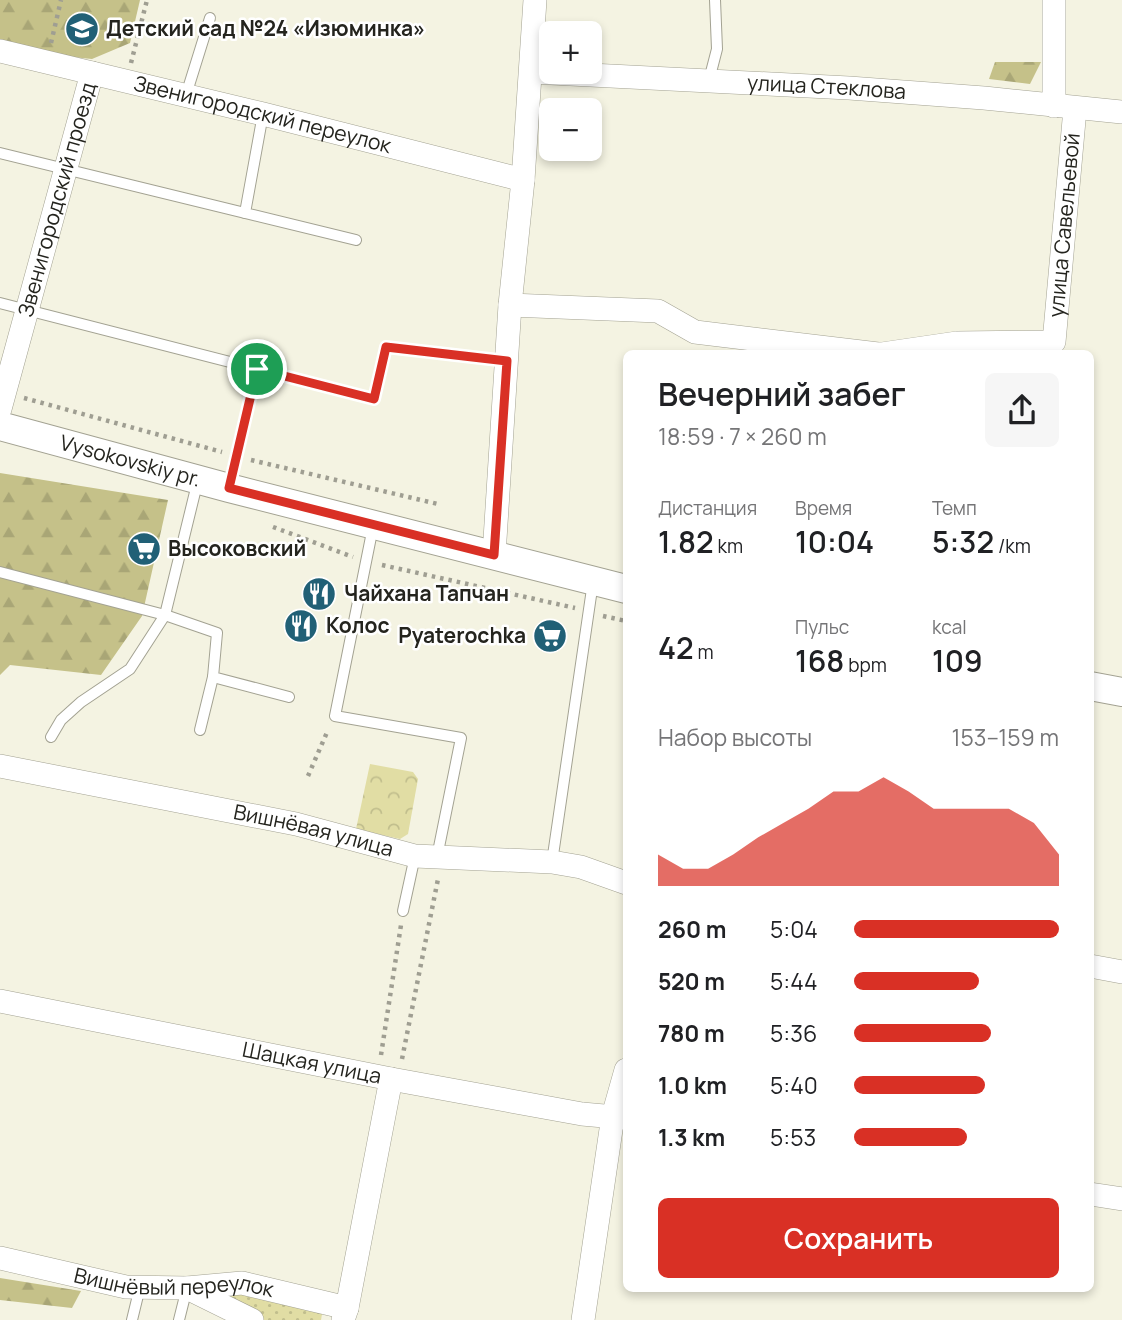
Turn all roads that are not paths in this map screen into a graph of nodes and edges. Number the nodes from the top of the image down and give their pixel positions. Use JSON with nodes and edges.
{"nodes":[{"id":1,"x":535,"y":0,"type":"edge"},
{"id":2,"x":715,"y":0,"type":"edge"},
{"id":3,"x":1054,"y":0,"type":"edge"},
{"id":4,"x":210,"y":18,"type":"dead end"},
{"id":5,"x":0,"y":51,"type":"edge"},
{"id":6,"x":92,"y":72,"type":"junction"},
{"id":7,"x":531,"y":72,"type":"junction"},
{"id":8,"x":709,"y":80,"type":"junction"},
{"id":9,"x":186,"y":95,"type":"junction"},
{"id":10,"x":1065,"y":108,"type":"junction"},
{"id":11,"x":1122,"y":112,"type":"edge"},
{"id":12,"x":263,"y":114,"type":"junction"},
{"id":13,"x":0,"y":153,"type":"edge"},
{"id":14,"x":67,"y":169,"type":"junction"},
{"id":15,"x":523,"y":180,"type":"junction"},
{"id":16,"x":245,"y":213,"type":"junction"},
{"id":17,"x":356,"y":240,"type":"dead end"},
{"id":18,"x":0,"y":303,"type":"edge"},
{"id":19,"x":510,"y":305,"type":"junction"},
{"id":20,"x":26,"y":309,"type":"junction"},
{"id":21,"x":846,"y":350,"type":"edge"},
{"id":22,"x":908,"y":350,"type":"edge"},
{"id":23,"x":507,"y":361,"type":"junction"},
{"id":24,"x":257,"y":369,"type":"junction"},
{"id":25,"x":0,"y":410,"type":"edge"},
{"id":26,"x":0,"y":426,"type":"edge"},
{"id":27,"x":198,"y":480,"type":"junction"},
{"id":28,"x":229,"y":488,"type":"junction"},
{"id":29,"x":374,"y":524,"type":"junction"},
{"id":30,"x":494,"y":555,"type":"junction"},
{"id":31,"x":0,"y":572,"type":"edge"},
{"id":32,"x":593,"y":582,"type":"junction"},
{"id":33,"x":623,"y":588,"type":"edge"},
{"id":34,"x":165,"y":615,"type":"junction"},
{"id":35,"x":213,"y":677,"type":"junction"},
{"id":36,"x":1094,"y":687,"type":"edge"},
{"id":37,"x":1122,"y":692,"type":"edge"},
{"id":38,"x":289,"y":697,"type":"dead end"},
{"id":39,"x":200,"y":730,"type":"dead end"},
{"id":40,"x":51,"y":737,"type":"dead end"},
{"id":41,"x":0,"y":766,"type":"edge"},
{"id":42,"x":431,"y":857,"type":"junction"},
{"id":43,"x":552,"y":862,"type":"junction"},
{"id":44,"x":623,"y":882,"type":"edge"},
{"id":45,"x":403,"y":911,"type":"road end"},
{"id":46,"x":1094,"y":967,"type":"edge"},
{"id":47,"x":1122,"y":972,"type":"edge"},
{"id":48,"x":0,"y":1001,"type":"edge"},
{"id":49,"x":389,"y":1079,"type":"junction"},
{"id":50,"x":623,"y":1094,"type":"edge"},
{"id":51,"x":620,"y":1117,"type":"edge"},
{"id":52,"x":1094,"y":1195,"type":"edge"},
{"id":53,"x":1122,"y":1199,"type":"edge"},
{"id":54,"x":0,"y":1258,"type":"edge"},
{"id":55,"x":140,"y":1287,"type":"junction"},
{"id":56,"x":187,"y":1287,"type":"junction"},
{"id":57,"x":345,"y":1314,"type":"edge"},
{"id":58,"x":132,"y":1320,"type":"edge"},
{"id":59,"x":179,"y":1320,"type":"edge"},
{"id":60,"x":251,"y":1320,"type":"edge"},
{"id":61,"x":583,"y":1320,"type":"edge"}],
"edges":[{"from":1,"to":7,"type":"street"},
{"from":2,"to":8,"type":"lane"},
{"from":3,"to":10,"type":"street","name":"улица Савельевой"},
{"from":4,"to":9,"type":"lane"},
{"from":5,"to":6,"type":"street","name":"Звенигородский переулок"},
{"from":6,"to":9,"type":"street","name":"Звенигородский переулок"},
{"from":6,"to":14,"type":"street","name":"Звенигородский проезд"},
{"from":7,"to":8,"type":"street","name":"улица Стеклова"},
{"from":7,"to":15,"type":"street"},
{"from":8,"to":10,"type":"street","name":"улица Стеклова"},
{"from":9,"to":12,"type":"street","name":"Звенигородский переулок"},
{"from":10,"to":11,"type":"street","name":"улица Стеклова"},
{"from":10,"to":22,"type":"street","name":"улица Савельевой"},
{"from":12,"to":15,"type":"street","name":"Звенигородский переулок"},
{"from":12,"to":16,"type":"lane"},
{"from":13,"to":14,"type":"lane"},
{"from":14,"to":16,"type":"lane"},
{"from":14,"to":20,"type":"street","name":"Звенигородский проезд"},
{"from":15,"to":19,"type":"street"},
{"from":16,"to":17,"type":"lane"},
{"from":18,"to":20,"type":"lane"},
{"from":19,"to":21,"type":"street"},
{"from":19,"to":23,"type":"street"},
{"from":20,"to":24,"type":"lane"},
{"from":20,"to":25,"type":"street","name":"Звенигородский проезд"},
{"from":23,"to":24,"type":"lane"},
{"from":23,"to":30,"type":"street"},
{"from":24,"to":28,"type":"lane"},
{"from":26,"to":27,"type":"street","name":"Vysokovskiy pr."},
{"from":27,"to":28,"type":"street","name":"Vysokovskiy pr."},
{"from":27,"to":34,"type":"lane"},
{"from":28,"to":29,"type":"street","name":"Vysokovskiy pr."},
{"from":29,"to":30,"type":"street","name":"Vysokovskiy pr."},
{"from":29,"to":42,"type":"lane"},
{"from":30,"to":32,"type":"street","name":"Vysokovskiy pr."},
{"from":31,"to":34,"type":"lane"},
{"from":32,"to":33,"type":"street","name":"Vysokovskiy pr."},
{"from":32,"to":43,"type":"lane"},
{"from":34,"to":35,"type":"lane"},
{"from":34,"to":40,"type":"lane"},
{"from":35,"to":38,"type":"lane"},
{"from":35,"to":39,"type":"lane"},
{"from":36,"to":37,"type":"street"},
{"from":41,"to":42,"type":"street","name":"Вишнёвая улица"},
{"from":42,"to":43,"type":"street","name":"Вишнёвая улица"},
{"from":42,"to":45,"type":"lane"},
{"from":43,"to":44,"type":"street","name":"Вишнёвая улица"},
{"from":46,"to":47,"type":"street"},
{"from":48,"to":49,"type":"street","name":"Шацкая улица"},
{"from":49,"to":51,"type":"street","name":"Шацкая улица"},
{"from":49,"to":57,"type":"street","name":"Вишнёвый переулок"},
{"from":50,"to":51,"type":"street"},
{"from":51,"to":61,"type":"street"},
{"from":52,"to":53,"type":"street"},
{"from":54,"to":55,"type":"street","name":"Вишнёвый переулок"},
{"from":55,"to":56,"type":"street","name":"Вишнёвый переулок"},
{"from":55,"to":58,"type":"lane"},
{"from":56,"to":57,"type":"street","name":"Вишнёвый переулок"},
{"from":56,"to":59,"type":"lane"},
{"from":56,"to":60,"type":"street"}]}
